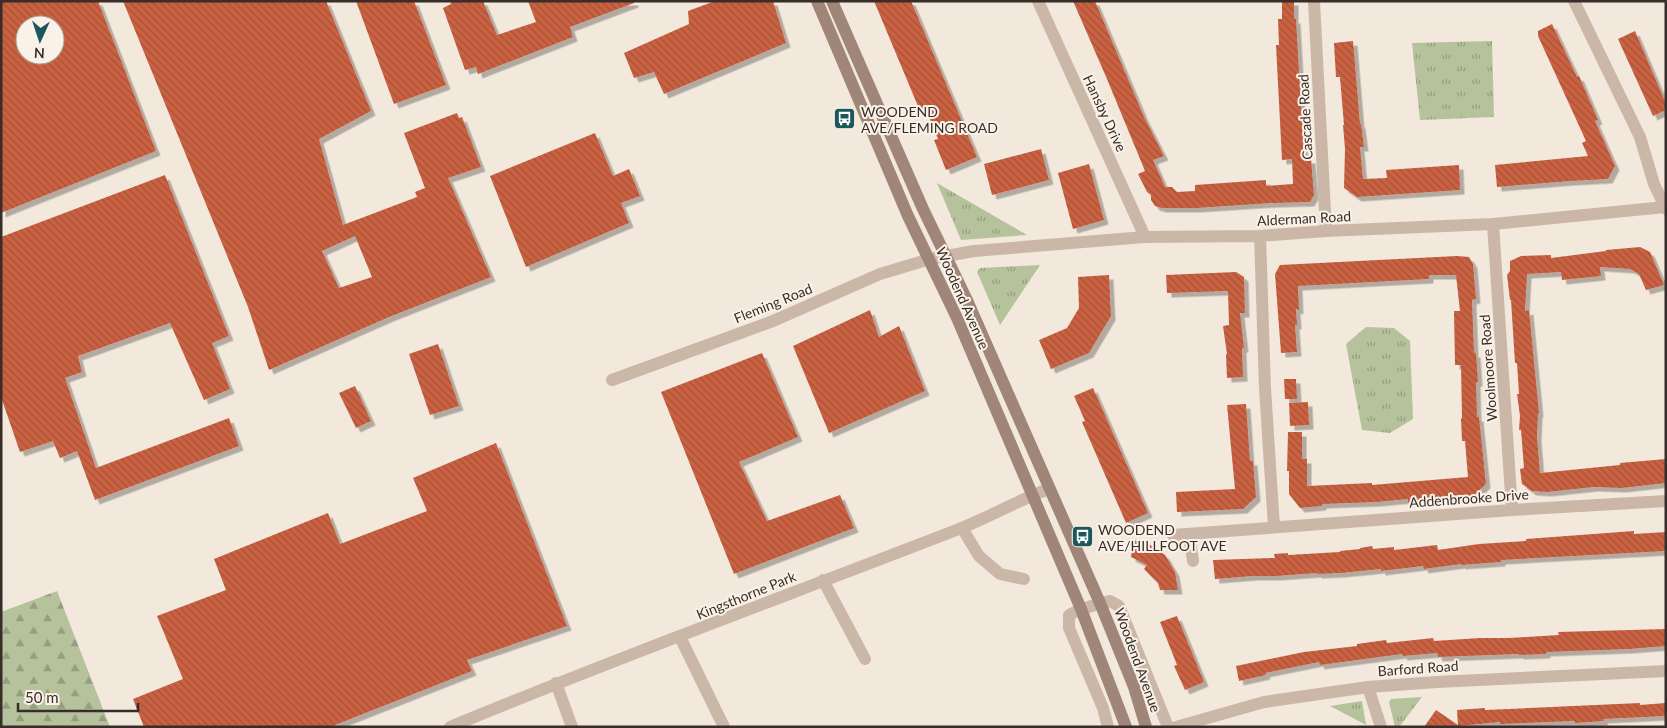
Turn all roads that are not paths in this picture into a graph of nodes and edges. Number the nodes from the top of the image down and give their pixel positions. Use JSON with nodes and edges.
{"nodes":[{"id":1,"x":817,"y":1,"type":"edge"},
{"id":2,"x":832,"y":1,"type":"edge"},
{"id":3,"x":1038,"y":1,"type":"edge"},
{"id":4,"x":1314,"y":1,"type":"edge"},
{"id":5,"x":1574,"y":1,"type":"edge"},
{"id":6,"x":1660,"y":183,"type":"edge"},
{"id":7,"x":1665,"y":208,"type":"edge"},
{"id":8,"x":1493,"y":224,"type":"junction"},
{"id":9,"x":1326,"y":231,"type":"junction"},
{"id":10,"x":1260,"y":236,"type":"junction"},
{"id":11,"x":1145,"y":237,"type":"junction"},
{"id":12,"x":946,"y":256,"type":"junction"},
{"id":13,"x":930,"y":259,"type":"junction"},
{"id":14,"x":612,"y":380,"type":"dead end"},
{"id":15,"x":1049,"y":489,"type":"junction"},
{"id":16,"x":1031,"y":495,"type":"junction"},
{"id":17,"x":1666,"y":501,"type":"edge"},
{"id":18,"x":1512,"y":510,"type":"junction"},
{"id":19,"x":1274,"y":527,"type":"junction"},
{"id":20,"x":962,"y":528,"type":"junction"},
{"id":21,"x":1189,"y":534,"type":"junction"},
{"id":22,"x":1173,"y":535,"type":"dead end"},
{"id":23,"x":1192,"y":561,"type":"dead end"},
{"id":24,"x":1024,"y":579,"type":"dead end"},
{"id":25,"x":823,"y":580,"type":"junction"},
{"id":26,"x":1100,"y":603,"type":"junction"},
{"id":27,"x":1081,"y":609,"type":"junction"},
{"id":28,"x":680,"y":637,"type":"junction"},
{"id":29,"x":865,"y":659,"type":"dead end"},
{"id":30,"x":1666,"y":671,"type":"edge"},
{"id":31,"x":556,"y":683,"type":"junction"},
{"id":32,"x":1368,"y":687,"type":"junction"},
{"id":33,"x":450,"y":727,"type":"edge"},
{"id":34,"x":572,"y":727,"type":"edge"},
{"id":35,"x":724,"y":727,"type":"edge"},
{"id":36,"x":1108,"y":727,"type":"edge"},
{"id":37,"x":1126,"y":727,"type":"edge"},
{"id":38,"x":1146,"y":727,"type":"edge"},
{"id":39,"x":1168,"y":727,"type":"edge"},
{"id":40,"x":1176,"y":727,"type":"edge"},
{"id":41,"x":1381,"y":727,"type":"edge"}],
"edges":[{"from":1,"to":13,"type":"street","name":"Woodend Avenue"},
{"from":2,"to":12,"type":"street","name":"Woodend Avenue"},
{"from":3,"to":11,"type":"street","name":"Hansby Drive"},
{"from":4,"to":9,"type":"street","name":"Cascade Road"},
{"from":5,"to":6,"type":"street"},
{"from":6,"to":7,"type":"street"},
{"from":7,"to":8,"type":"street","name":"Alderman Road"},
{"from":8,"to":9,"type":"street","name":"Alderman Road"},
{"from":8,"to":18,"type":"street","name":"Woolmoore Road"},
{"from":9,"to":10,"type":"street","name":"Alderman Road"},
{"from":10,"to":11,"type":"street","name":"Alderman Road"},
{"from":10,"to":19,"type":"street"},
{"from":11,"to":12,"type":"street","name":"Alderman Road"},
{"from":12,"to":13,"type":"street","name":"Fleming Road"},
{"from":12,"to":15,"type":"street","name":"Woodend Avenue"},
{"from":13,"to":14,"type":"street","name":"Fleming Road"},
{"from":13,"to":16,"type":"street","name":"Woodend Avenue"},
{"from":15,"to":16,"type":"street","name":"Kingsthorne Park"},
{"from":15,"to":26,"type":"street","name":"Woodend Avenue"},
{"from":16,"to":20,"type":"street","name":"Kingsthorne Park"},
{"from":16,"to":27,"type":"street","name":"Woodend Avenue"},
{"from":17,"to":18,"type":"street","name":"Addenbrooke Drive"},
{"from":18,"to":19,"type":"street","name":"Addenbrooke Drive"},
{"from":19,"to":21,"type":"street","name":"Addenbrooke Drive"},
{"from":20,"to":24,"type":"street"},
{"from":20,"to":25,"type":"street","name":"Kingsthorne Park"},
{"from":21,"to":22,"type":"street","name":"Addenbrooke Drive"},
{"from":21,"to":23,"type":"street"},
{"from":25,"to":28,"type":"street","name":"Kingsthorne Park"},
{"from":25,"to":29,"type":"street"},
{"from":26,"to":27,"type":"street"},
{"from":26,"to":38,"type":"street","name":"Woodend Avenue"},
{"from":26,"to":39,"type":"street","name":"Woodend Avenue"},
{"from":27,"to":36,"type":"street"},
{"from":27,"to":37,"type":"street","name":"Woodend Avenue"},
{"from":28,"to":31,"type":"street","name":"Kingsthorne Park"},
{"from":28,"to":35,"type":"street"},
{"from":30,"to":32,"type":"street","name":"Barford Road"},
{"from":31,"to":33,"type":"street","name":"Kingsthorne Park"},
{"from":31,"to":34,"type":"street"},
{"from":32,"to":40,"type":"street","name":"Barford Road"},
{"from":32,"to":41,"type":"street"}]}
